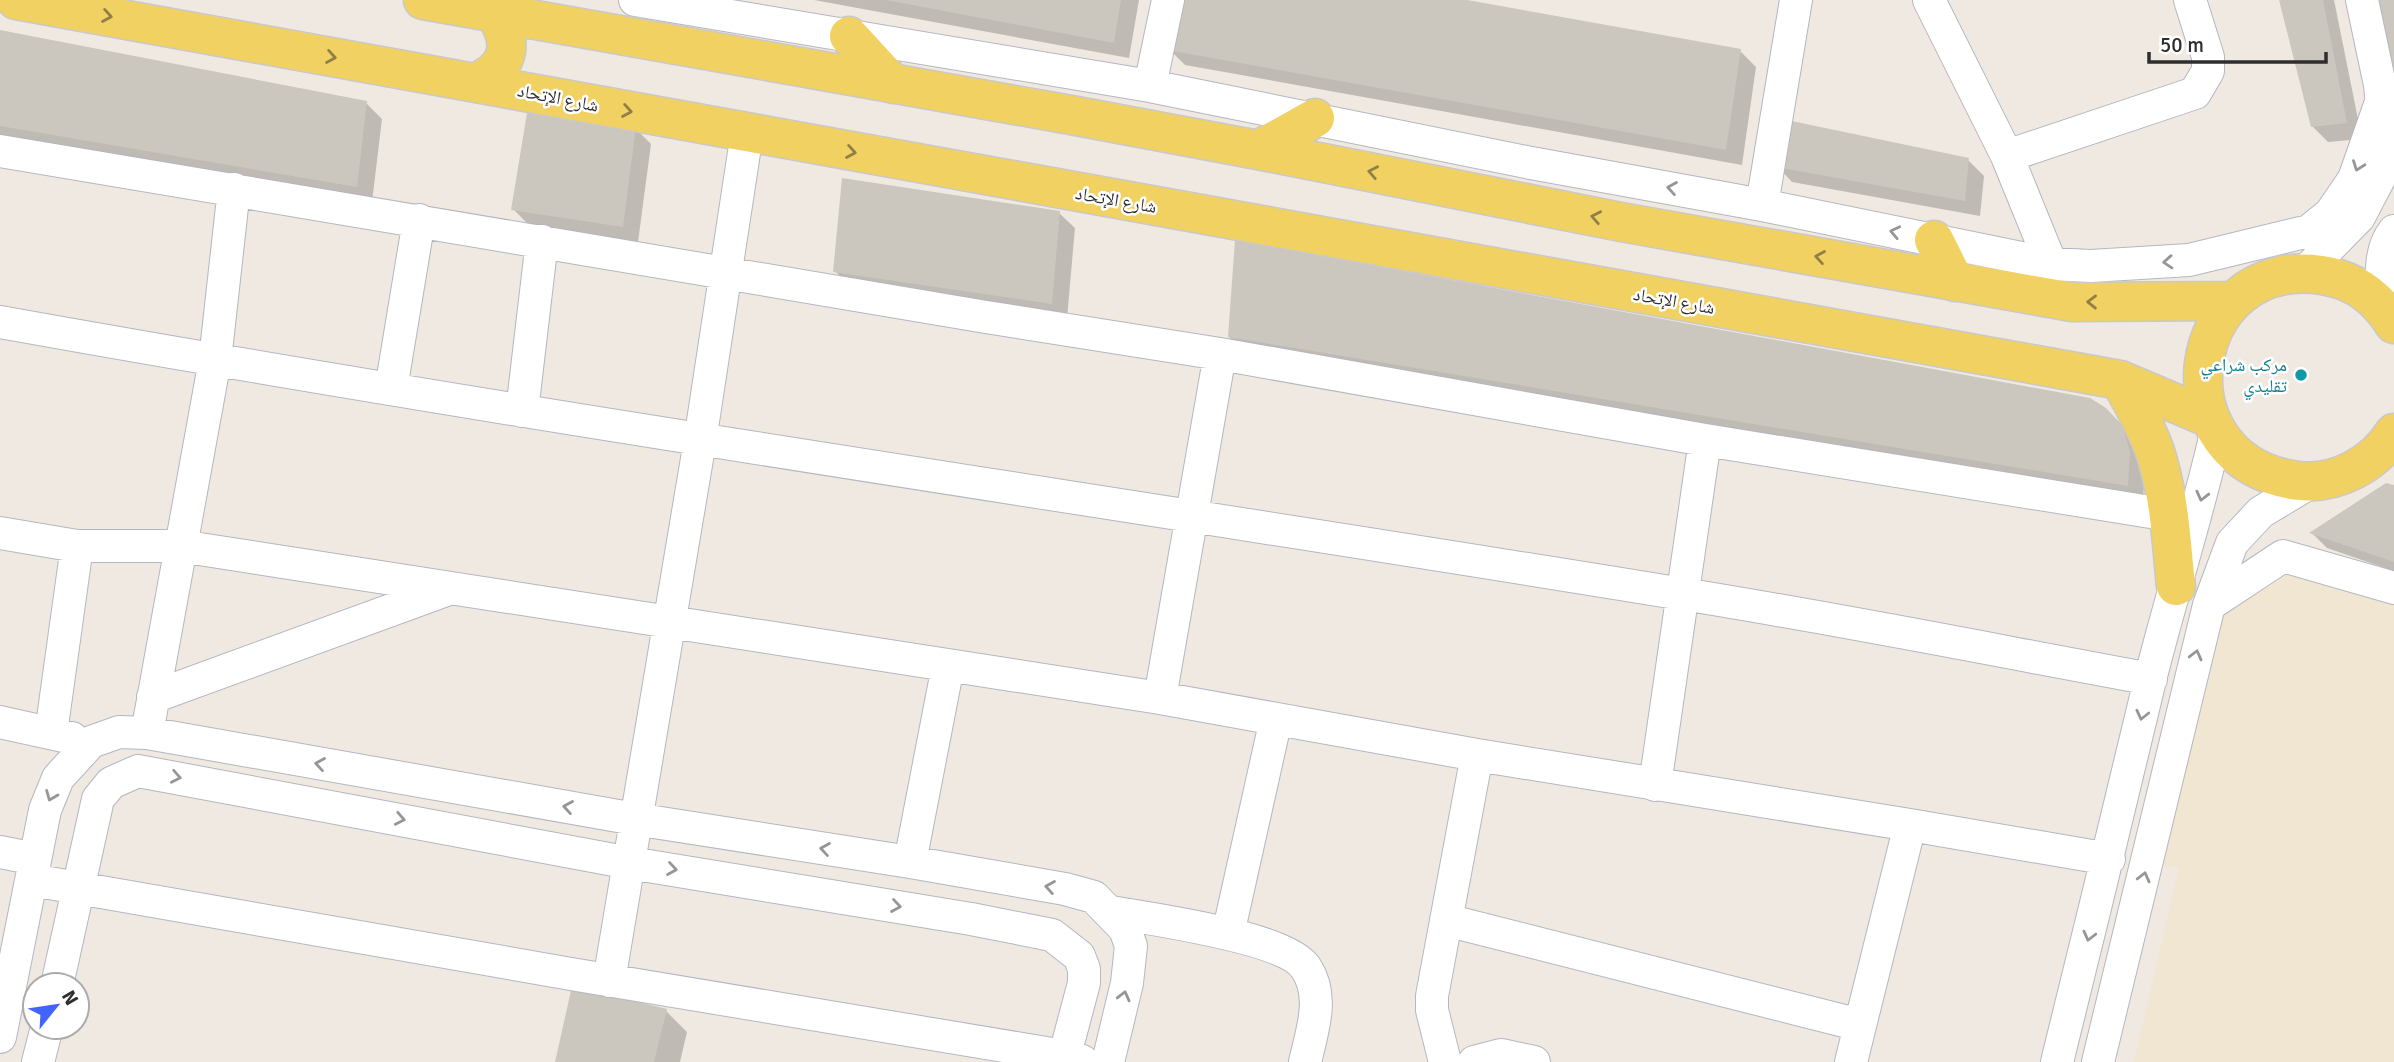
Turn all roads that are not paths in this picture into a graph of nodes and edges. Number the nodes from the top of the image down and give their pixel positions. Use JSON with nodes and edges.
{"nodes":[{"id":1,"x":16,"y":0,"type":"edge"},
{"id":2,"x":424,"y":0,"type":"edge"},
{"id":3,"x":635,"y":0,"type":"edge"},
{"id":4,"x":1168,"y":0,"type":"edge"},
{"id":5,"x":1796,"y":0,"type":"edge"},
{"id":6,"x":1929,"y":0,"type":"edge"},
{"id":7,"x":2190,"y":0,"type":"edge"},
{"id":8,"x":2362,"y":0,"type":"edge"},
{"id":9,"x":772,"y":11,"type":"edge"},
{"id":10,"x":495,"y":14,"type":"junction"},
{"id":11,"x":849,"y":36,"type":"junction"},
{"id":12,"x":475,"y":83,"type":"junction"},
{"id":13,"x":893,"y":84,"type":"junction"},
{"id":14,"x":1150,"y":86,"type":"junction"},
{"id":15,"x":2381,"y":102,"type":"junction"},
{"id":16,"x":1315,"y":118,"type":"junction"},
{"id":17,"x":747,"y":133,"type":"junction"},
{"id":18,"x":1258,"y":150,"type":"junction"},
{"id":19,"x":0,"y":151,"type":"edge"},
{"id":20,"x":2007,"y":156,"type":"junction"},
{"id":21,"x":234,"y":189,"type":"junction"},
{"id":22,"x":1762,"y":205,"type":"junction"},
{"id":23,"x":419,"y":220,"type":"junction"},
{"id":24,"x":2394,"y":231,"type":"edge"},
{"id":25,"x":1934,"y":240,"type":"junction"},
{"id":26,"x":542,"y":241,"type":"junction"},
{"id":27,"x":2051,"y":264,"type":"junction"},
{"id":28,"x":726,"y":272,"type":"junction"},
{"id":29,"x":2305,"y":272,"type":"junction"},
{"id":30,"x":1955,"y":282,"type":"junction"},
{"id":31,"x":2234,"y":301,"type":"junction"},
{"id":32,"x":2388,"y":315,"type":"edge"},
{"id":33,"x":0,"y":322,"type":"edge"},
{"id":34,"x":1220,"y":354,"type":"junction"},
{"id":35,"x":215,"y":360,"type":"junction"},
{"id":36,"x":2120,"y":380,"type":"junction"},
{"id":37,"x":391,"y":389,"type":"junction"},
{"id":38,"x":522,"y":411,"type":"junction"},
{"id":39,"x":2213,"y":424,"type":"junction"},
{"id":40,"x":700,"y":440,"type":"junction"},
{"id":41,"x":1704,"y":440,"type":"junction"},
{"id":42,"x":2386,"y":450,"type":"edge"},
{"id":43,"x":2311,"y":482,"type":"junction"},
{"id":44,"x":2169,"y":515,"type":"junction"},
{"id":45,"x":1193,"y":517,"type":"junction"},
{"id":46,"x":0,"y":533,"type":"edge"},
{"id":47,"x":78,"y":546,"type":"junction"},
{"id":48,"x":180,"y":546,"type":"junction"},
{"id":49,"x":2176,"y":586,"type":"junction"},
{"id":50,"x":451,"y":588,"type":"junction"},
{"id":51,"x":2394,"y":588,"type":"edge"},
{"id":52,"x":1682,"y":594,"type":"junction"},
{"id":53,"x":2209,"y":605,"type":"junction"},
{"id":54,"x":668,"y":623,"type":"junction"},
{"id":55,"x":948,"y":666,"type":"junction"},
{"id":56,"x":2151,"y":679,"type":"junction"},
{"id":57,"x":153,"y":697,"type":"junction"},
{"id":58,"x":1160,"y":698,"type":"junction"},
{"id":59,"x":1276,"y":719,"type":"junction"},
{"id":60,"x":0,"y":722,"type":"edge"},
{"id":61,"x":51,"y":733,"type":"junction"},
{"id":62,"x":147,"y":733,"type":"junction"},
{"id":63,"x":91,"y":742,"type":"junction"},
{"id":64,"x":1477,"y":755,"type":"junction"},
{"id":65,"x":1655,"y":785,"type":"junction"},
{"id":66,"x":635,"y":819,"type":"junction"},
{"id":67,"x":1910,"y":825,"type":"junction"},
{"id":68,"x":0,"y":852,"type":"edge"},
{"id":69,"x":2109,"y":859,"type":"junction"},
{"id":70,"x":910,"y":862,"type":"junction"},
{"id":71,"x":630,"y":863,"type":"junction"},
{"id":72,"x":34,"y":870,"type":"junction"},
{"id":73,"x":78,"y":889,"type":"junction"},
{"id":74,"x":1111,"y":912,"type":"junction"},
{"id":75,"x":1446,"y":920,"type":"junction"},
{"id":76,"x":1228,"y":934,"type":"junction"},
{"id":77,"x":60,"y":971,"type":"edge"},
{"id":78,"x":609,"y":981,"type":"junction"},
{"id":79,"x":2,"y":1019,"type":"edge"},
{"id":80,"x":1860,"y":1025,"type":"junction"},
{"id":81,"x":43,"y":1041,"type":"edge"},
{"id":82,"x":1071,"y":1060,"type":"edge"},
{"id":83,"x":38,"y":1062,"type":"edge"},
{"id":84,"x":1108,"y":1062,"type":"edge"},
{"id":85,"x":1305,"y":1062,"type":"edge"},
{"id":86,"x":1445,"y":1062,"type":"edge"},
{"id":87,"x":1474,"y":1062,"type":"edge"},
{"id":88,"x":1534,"y":1062,"type":"edge"},
{"id":89,"x":1851,"y":1062,"type":"edge"},
{"id":90,"x":2057,"y":1062,"type":"edge"},
{"id":91,"x":2098,"y":1062,"type":"edge"}],
"edges":[{"from":1,"to":12,"type":"main road","name":"شارع الإتحاد","one_way":true},
{"from":2,"to":10,"type":"main road"},
{"from":3,"to":9,"type":"street"},
{"from":4,"to":14,"type":"street"},
{"from":5,"to":22,"type":"street"},
{"from":6,"to":20,"type":"street"},
{"from":7,"to":20,"type":"street"},
{"from":8,"to":15,"type":"street"},
{"from":9,"to":11,"type":"street"},
{"from":10,"to":12,"type":"main road"},
{"from":10,"to":13,"type":"main road"},
{"from":11,"to":13,"type":"main road"},
{"from":11,"to":14,"type":"street"},
{"from":12,"to":17,"type":"main road","name":"شارع الإتحاد","one_way":true},
{"from":13,"to":18,"type":"main road"},
{"from":14,"to":16,"type":"street"},
{"from":15,"to":27,"type":"street","one_way":true},
{"from":15,"to":29,"type":"street"},
{"from":16,"to":18,"type":"main road"},
{"from":22,"to":16,"type":"street","one_way":true},
{"from":17,"to":28,"type":"street"},
{"from":17,"to":36,"type":"main road","name":"شارع الإتحاد","one_way":true},
{"from":30,"to":18,"type":"main road","one_way":true},
{"from":19,"to":21,"type":"street"},
{"from":20,"to":27,"type":"street"},
{"from":21,"to":23,"type":"street"},
{"from":21,"to":35,"type":"street"},
{"from":25,"to":22,"type":"street","one_way":true},
{"from":23,"to":26,"type":"street"},
{"from":23,"to":37,"type":"street"},
{"from":24,"to":32,"type":"street"},
{"from":25,"to":27,"type":"street"},
{"from":25,"to":30,"type":"main road"},
{"from":26,"to":28,"type":"street"},
{"from":26,"to":38,"type":"street"},
{"from":28,"to":34,"type":"street"},
{"from":28,"to":40,"type":"street"},
{"from":29,"to":31,"type":"main road"},
{"from":29,"to":32,"type":"main road"},
{"from":31,"to":30,"type":"main road","one_way":true},
{"from":31,"to":39,"type":"main road"},
{"from":33,"to":35,"type":"street"},
{"from":34,"to":41,"type":"street"},
{"from":34,"to":45,"type":"street"},
{"from":35,"to":37,"type":"street"},
{"from":35,"to":48,"type":"street"},
{"from":36,"to":39,"type":"main road","name":"شارع الإتحاد"},
{"from":36,"to":44,"type":"main road"},
{"from":37,"to":38,"type":"street"},
{"from":38,"to":40,"type":"street"},
{"from":39,"to":43,"type":"main road"},
{"from":39,"to":49,"type":"street","one_way":true},
{"from":40,"to":45,"type":"street"},
{"from":40,"to":54,"type":"street"},
{"from":41,"to":44,"type":"street"},
{"from":41,"to":52,"type":"street"},
{"from":42,"to":43,"type":"main road"},
{"from":43,"to":53,"type":"street"},
{"from":44,"to":49,"type":"main road"},
{"from":45,"to":52,"type":"street"},
{"from":45,"to":58,"type":"street"},
{"from":46,"to":47,"type":"street"},
{"from":47,"to":48,"type":"street"},
{"from":47,"to":61,"type":"street"},
{"from":48,"to":50,"type":"street"},
{"from":48,"to":57,"type":"street"},
{"from":49,"to":56,"type":"street"},
{"from":50,"to":54,"type":"street"},
{"from":50,"to":57,"type":"street"},
{"from":51,"to":53,"type":"street"},
{"from":52,"to":56,"type":"street"},
{"from":52,"to":65,"type":"street"},
{"from":91,"to":53,"type":"street","one_way":true},
{"from":54,"to":55,"type":"street"},
{"from":54,"to":66,"type":"street"},
{"from":55,"to":58,"type":"street"},
{"from":55,"to":70,"type":"street"},
{"from":56,"to":69,"type":"street","one_way":true},
{"from":57,"to":62,"type":"street"},
{"from":58,"to":59,"type":"street"},
{"from":59,"to":64,"type":"street"},
{"from":59,"to":76,"type":"street"},
{"from":60,"to":61,"type":"street"},
{"from":61,"to":63,"type":"street"},
{"from":62,"to":63,"type":"street"},
{"from":66,"to":62,"type":"street","one_way":true},
{"from":63,"to":72,"type":"street","one_way":true},
{"from":64,"to":65,"type":"street"},
{"from":64,"to":75,"type":"street"},
{"from":65,"to":67,"type":"street"},
{"from":70,"to":66,"type":"street","one_way":true},
{"from":66,"to":71,"type":"street"},
{"from":67,"to":69,"type":"street"},
{"from":67,"to":80,"type":"street"},
{"from":68,"to":72,"type":"street"},
{"from":69,"to":90,"type":"street","one_way":true},
{"from":74,"to":70,"type":"street","one_way":true},
{"from":73,"to":71,"type":"street","one_way":true},
{"from":71,"to":78,"type":"street"},
{"from":71,"to":82,"type":"street","one_way":true},
{"from":72,"to":73,"type":"street"},
{"from":72,"to":79,"type":"street"},
{"from":73,"to":77,"type":"street"},
{"from":73,"to":78,"type":"street"},
{"from":74,"to":76,"type":"street"},
{"from":84,"to":74,"type":"street","one_way":true},
{"from":75,"to":80,"type":"street"},
{"from":75,"to":86,"type":"street"},
{"from":76,"to":85,"type":"street"},
{"from":78,"to":82,"type":"street"},
{"from":80,"to":89,"type":"street"},
{"from":81,"to":83,"type":"street"},
{"from":87,"to":88,"type":"street"}]}
